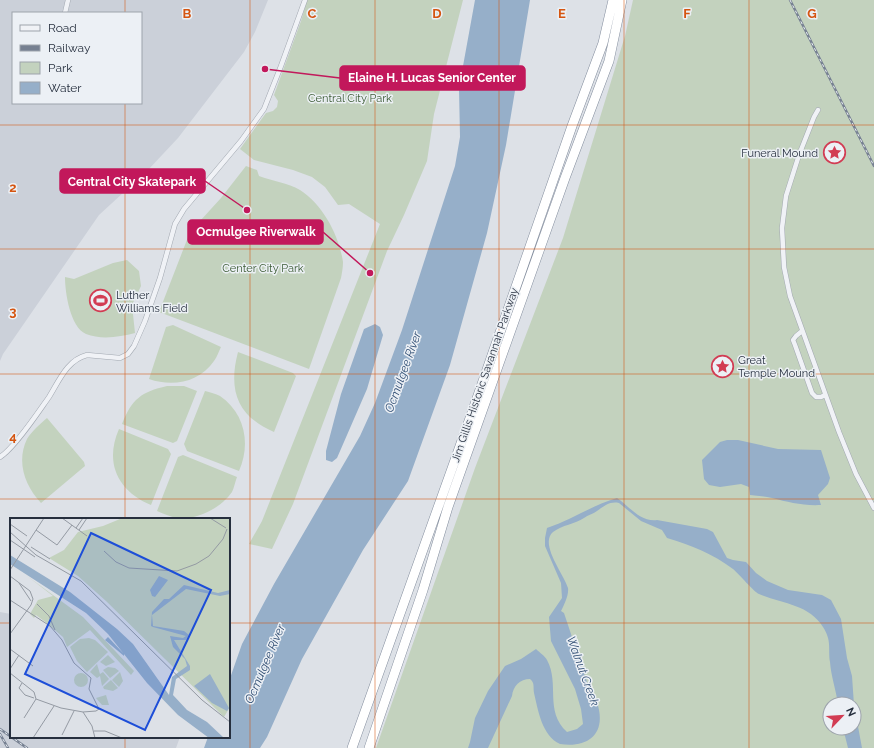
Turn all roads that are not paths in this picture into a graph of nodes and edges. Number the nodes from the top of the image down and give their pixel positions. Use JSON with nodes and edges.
{"nodes":[{"id":1,"x":68,"y":0,"type":"edge"},
{"id":2,"x":305,"y":0,"type":"edge"},
{"id":3,"x":614,"y":0,"type":"edge"},
{"id":4,"x":622,"y":0,"type":"edge"},
{"id":5,"x":65,"y":12,"type":"edge"},
{"id":6,"x":818,"y":110,"type":"dead end"},
{"id":7,"x":802,"y":331,"type":"junction"},
{"id":8,"x":825,"y":395,"type":"junction"},
{"id":9,"x":0,"y":457,"type":"edge"},
{"id":10,"x":874,"y":508,"type":"edge"},
{"id":11,"x":352,"y":748,"type":"edge"},
{"id":12,"x":369,"y":748,"type":"edge"}],
"edges":[{"from":1,"to":5,"type":"street"},
{"from":2,"to":9,"type":"street"},
{"from":3,"to":11,"type":"highway","name":"Jim Gillis Historic Savannah Parkway"},
{"from":4,"to":12,"type":"highway","name":"Jim Gillis Historic Savannah Parkway"},
{"from":6,"to":7,"type":"street"},
{"from":7,"to":8,"type":"street"},
{"from":7,"to":8,"type":"street"},
{"from":8,"to":10,"type":"street"}]}
